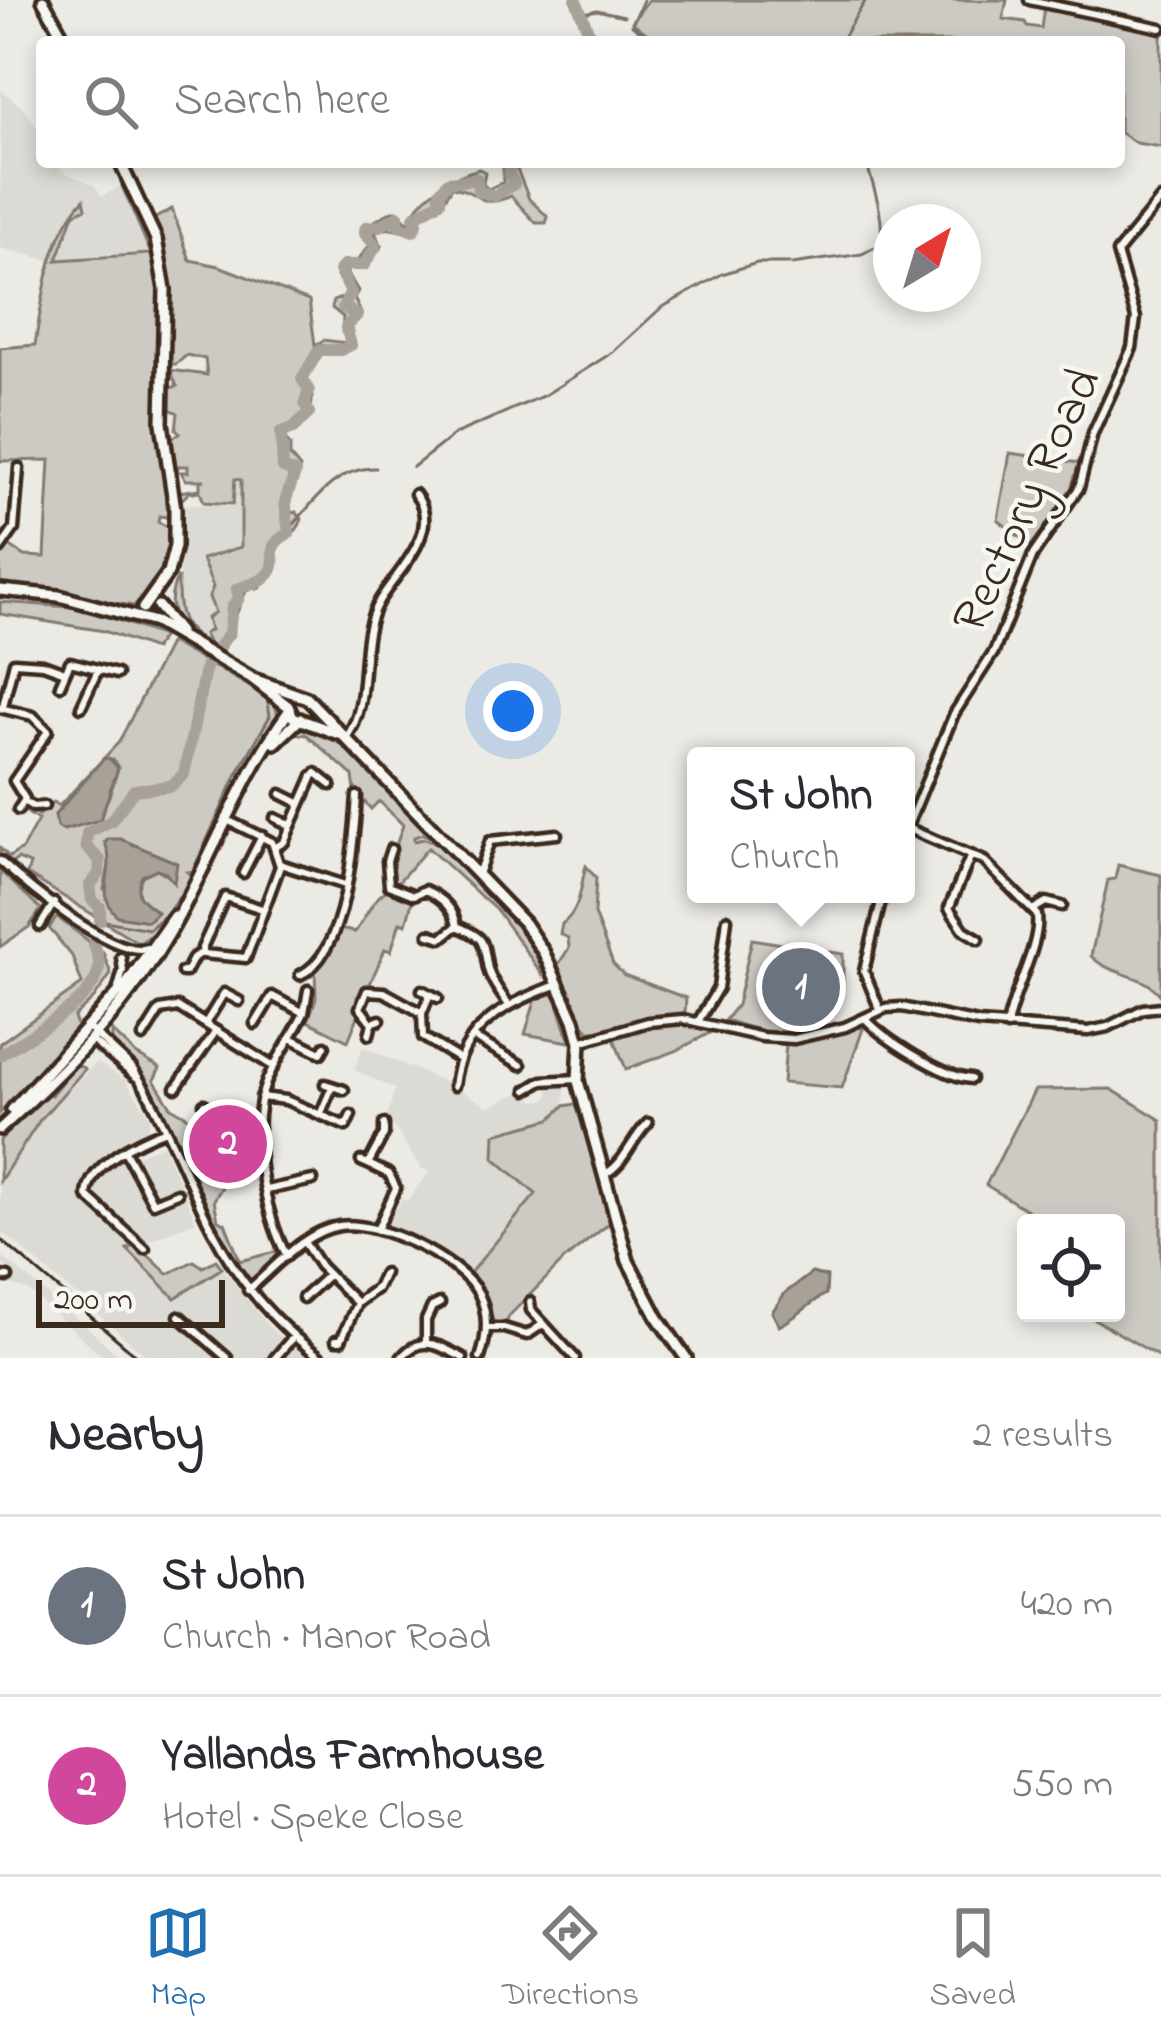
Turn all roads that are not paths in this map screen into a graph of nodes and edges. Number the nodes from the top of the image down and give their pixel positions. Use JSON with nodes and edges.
{"nodes":[{"id":1,"x":43,"y":0,"type":"edge"},
{"id":2,"x":1029,"y":0,"type":"edge"},
{"id":3,"x":1161,"y":28,"type":"edge"},
{"id":4,"x":63,"y":36,"type":"edge"},
{"id":5,"x":123,"y":168,"type":"edge"},
{"id":6,"x":1161,"y":199,"type":"edge"},
{"id":7,"x":19,"y":468,"type":"dead end"},
{"id":8,"x":6,"y":487,"type":"dead end"},
{"id":9,"x":16,"y":488,"type":"junction"},
{"id":10,"x":415,"y":494,"type":"dead end"},
{"id":11,"x":0,"y":549,"type":"edge"},
{"id":12,"x":0,"y":590,"type":"edge"},
{"id":13,"x":152,"y":612,"type":"junction"},
{"id":14,"x":98,"y":670,"type":"junction"},
{"id":15,"x":65,"y":672,"type":"junction"},
{"id":16,"x":117,"y":674,"type":"dead end"},
{"id":17,"x":253,"y":679,"type":"junction"},
{"id":18,"x":60,"y":685,"type":"dead end"},
{"id":19,"x":298,"y":696,"type":"junction"},
{"id":20,"x":311,"y":705,"type":"junction"},
{"id":21,"x":2,"y":707,"type":"edge"},
{"id":22,"x":81,"y":707,"type":"dead end"},
{"id":23,"x":289,"y":709,"type":"junction"},
{"id":24,"x":302,"y":719,"type":"junction"},
{"id":25,"x":342,"y":737,"type":"junction"},
{"id":26,"x":267,"y":750,"type":"junction"},
{"id":27,"x":331,"y":785,"type":"dead end"},
{"id":28,"x":281,"y":794,"type":"dead end"},
{"id":29,"x":915,"y":798,"type":"edge"},
{"id":30,"x":919,"y":800,"type":"junction"},
{"id":31,"x":359,"y":801,"type":"dead end"},
{"id":32,"x":25,"y":802,"type":"junction"},
{"id":33,"x":299,"y":803,"type":"junction"},
{"id":34,"x":44,"y":806,"type":"dead end"},
{"id":35,"x":915,"y":809,"type":"edge"},
{"id":36,"x":18,"y":810,"type":"dead end"},
{"id":37,"x":275,"y":818,"type":"dead end"},
{"id":38,"x":227,"y":820,"type":"junction"},
{"id":39,"x":290,"y":825,"type":"junction"},
{"id":40,"x":915,"y":833,"type":"edge"},
{"id":41,"x":557,"y":834,"type":"dead end"},
{"id":42,"x":262,"y":836,"type":"junction"},
{"id":43,"x":276,"y":847,"type":"junction"},
{"id":44,"x":391,"y":849,"type":"dead end"},
{"id":45,"x":970,"y":855,"type":"junction"},
{"id":46,"x":0,"y":861,"type":"edge"},
{"id":47,"x":280,"y":864,"type":"junction"},
{"id":48,"x":243,"y":873,"type":"dead end"},
{"id":49,"x":477,"y":877,"type":"junction"},
{"id":50,"x":389,"y":885,"type":"junction"},
{"id":51,"x":346,"y":886,"type":"junction"},
{"id":52,"x":378,"y":892,"type":"dead end"},
{"id":53,"x":54,"y":903,"type":"junction"},
{"id":54,"x":185,"y":903,"type":"junction"},
{"id":55,"x":881,"y":903,"type":"edge"},
{"id":56,"x":1062,"y":906,"type":"dead end"},
{"id":57,"x":262,"y":909,"type":"junction"},
{"id":58,"x":1034,"y":909,"type":"junction"},
{"id":59,"x":728,"y":919,"type":"dead end"},
{"id":60,"x":40,"y":926,"type":"dead end"},
{"id":61,"x":457,"y":926,"type":"junction"},
{"id":62,"x":429,"y":934,"type":"dead end"},
{"id":63,"x":972,"y":939,"type":"dead end"},
{"id":64,"x":157,"y":940,"type":"junction"},
{"id":65,"x":113,"y":944,"type":"junction"},
{"id":66,"x":127,"y":949,"type":"junction"},
{"id":67,"x":202,"y":953,"type":"junction"},
{"id":68,"x":121,"y":957,"type":"junction"},
{"id":69,"x":143,"y":968,"type":"junction"},
{"id":70,"x":182,"y":972,"type":"dead end"},
{"id":71,"x":300,"y":975,"type":"dead end"},
{"id":72,"x":559,"y":984,"type":"junction"},
{"id":73,"x":308,"y":990,"type":"dead end"},
{"id":74,"x":430,"y":994,"type":"dead end"},
{"id":75,"x":238,"y":1001,"type":"dead end"},
{"id":76,"x":508,"y":1004,"type":"junction"},
{"id":77,"x":1161,"y":1007,"type":"edge"},
{"id":78,"x":880,"y":1010,"type":"junction"},
{"id":79,"x":304,"y":1013,"type":"junction"},
{"id":80,"x":422,"y":1013,"type":"junction"},
{"id":81,"x":105,"y":1015,"type":"junction"},
{"id":82,"x":865,"y":1018,"type":"junction"},
{"id":83,"x":255,"y":1019,"type":"dead end"},
{"id":84,"x":699,"y":1020,"type":"junction"},
{"id":85,"x":206,"y":1024,"type":"junction"},
{"id":86,"x":1007,"y":1026,"type":"junction"},
{"id":87,"x":216,"y":1031,"type":"junction"},
{"id":88,"x":89,"y":1033,"type":"junction"},
{"id":89,"x":369,"y":1035,"type":"dead end"},
{"id":90,"x":472,"y":1036,"type":"junction"},
{"id":91,"x":143,"y":1037,"type":"dead end"},
{"id":92,"x":291,"y":1038,"type":"junction"},
{"id":93,"x":580,"y":1042,"type":"junction"},
{"id":94,"x":102,"y":1045,"type":"junction"},
{"id":95,"x":80,"y":1052,"type":"junction"},
{"id":96,"x":322,"y":1053,"type":"dead end"},
{"id":97,"x":459,"y":1060,"type":"junction"},
{"id":98,"x":521,"y":1065,"type":"dead end"},
{"id":99,"x":274,"y":1067,"type":"junction"},
{"id":100,"x":578,"y":1079,"type":"junction"},
{"id":101,"x":971,"y":1079,"type":"dead end"},
{"id":102,"x":454,"y":1086,"type":"dead end"},
{"id":103,"x":176,"y":1088,"type":"dead end"},
{"id":104,"x":344,"y":1090,"type":"dead end"},
{"id":105,"x":527,"y":1090,"type":"dead end"},
{"id":106,"x":261,"y":1097,"type":"junction"},
{"id":107,"x":210,"y":1104,"type":"dead end"},
{"id":108,"x":320,"y":1115,"type":"junction"},
{"id":109,"x":351,"y":1115,"type":"dead end"},
{"id":110,"x":648,"y":1123,"type":"dead end"},
{"id":111,"x":384,"y":1124,"type":"dead end"},
{"id":112,"x":0,"y":1127,"type":"edge"},
{"id":113,"x":259,"y":1127,"type":"junction"},
{"id":114,"x":166,"y":1130,"type":"junction"},
{"id":115,"x":125,"y":1150,"type":"junction"},
{"id":116,"x":605,"y":1174,"type":"junction"},
{"id":117,"x":313,"y":1180,"type":"dead end"},
{"id":118,"x":266,"y":1190,"type":"junction"},
{"id":119,"x":177,"y":1193,"type":"dead end"},
{"id":120,"x":377,"y":1230,"type":"junction"},
{"id":121,"x":304,"y":1242,"type":"junction"},
{"id":122,"x":145,"y":1249,"type":"dead end"},
{"id":123,"x":287,"y":1256,"type":"junction"},
{"id":124,"x":328,"y":1275,"type":"junction"},
{"id":125,"x":385,"y":1278,"type":"dead end"},
{"id":126,"x":248,"y":1290,"type":"junction"},
{"id":127,"x":303,"y":1298,"type":"dead end"},
{"id":128,"x":530,"y":1302,"type":"dead end"},
{"id":129,"x":357,"y":1304,"type":"junction"},
{"id":130,"x":440,"y":1304,"type":"dead end"},
{"id":131,"x":179,"y":1316,"type":"dead end"},
{"id":132,"x":543,"y":1324,"type":"junction"},
{"id":133,"x":486,"y":1328,"type":"junction"},
{"id":134,"x":294,"y":1336,"type":"junction"},
{"id":135,"x":340,"y":1342,"type":"dead end"},
{"id":136,"x":426,"y":1343,"type":"junction"},
{"id":137,"x":227,"y":1358,"type":"edge"},
{"id":138,"x":275,"y":1358,"type":"edge"},
{"id":139,"x":322,"y":1358,"type":"edge"},
{"id":140,"x":401,"y":1358,"type":"edge"},
{"id":141,"x":463,"y":1358,"type":"edge"},
{"id":142,"x":479,"y":1358,"type":"edge"},
{"id":143,"x":575,"y":1358,"type":"edge"},
{"id":144,"x":686,"y":1358,"type":"edge"}],
"edges":[{"from":1,"to":4,"type":"main road"},
{"from":2,"to":3,"type":"street"},
{"from":5,"to":13,"type":"main road"},
{"from":6,"to":30,"type":"street","name":"Rectory Road"},
{"from":7,"to":9,"type":"street"},
{"from":8,"to":9,"type":"street"},
{"from":9,"to":11,"type":"street"},
{"from":10,"to":25,"type":"street"},
{"from":12,"to":13,"type":"main road"},
{"from":13,"to":17,"type":"main road"},
{"from":14,"to":15,"type":"street"},
{"from":14,"to":16,"type":"street"},
{"from":14,"to":22,"type":"street"},
{"from":15,"to":18,"type":"street"},
{"from":15,"to":21,"type":"street"},
{"from":17,"to":19,"type":"main road"},
{"from":17,"to":23,"type":"main road"},
{"from":19,"to":20,"type":"main road"},
{"from":19,"to":23,"type":"main road"},
{"from":20,"to":24,"type":"main road"},
{"from":20,"to":25,"type":"main road"},
{"from":21,"to":32,"type":"street"},
{"from":23,"to":24,"type":"main road"},
{"from":23,"to":26,"type":"main road"},
{"from":24,"to":25,"type":"main road"},
{"from":24,"to":26,"type":"main road"},
{"from":25,"to":49,"type":"main road"},
{"from":26,"to":38,"type":"main road"},
{"from":27,"to":33,"type":"street"},
{"from":28,"to":33,"type":"street"},
{"from":29,"to":30,"type":"street"},
{"from":30,"to":35,"type":"street","name":"Rectory Road"},
{"from":31,"to":51,"type":"street"},
{"from":32,"to":34,"type":"street"},
{"from":32,"to":36,"type":"street"},
{"from":33,"to":39,"type":"street"},
{"from":37,"to":39,"type":"street"},
{"from":38,"to":42,"type":"street"},
{"from":38,"to":54,"type":"main road"},
{"from":39,"to":43,"type":"street"},
{"from":40,"to":45,"type":"street"},
{"from":41,"to":49,"type":"street"},
{"from":42,"to":43,"type":"street"},
{"from":42,"to":48,"type":"street"},
{"from":43,"to":47,"type":"street"},
{"from":44,"to":50,"type":"street"},
{"from":45,"to":58,"type":"street"},
{"from":45,"to":63,"type":"street"},
{"from":46,"to":53,"type":"street"},
{"from":47,"to":51,"type":"street"},
{"from":47,"to":57,"type":"street"},
{"from":49,"to":72,"type":"main road"},
{"from":50,"to":52,"type":"street"},
{"from":50,"to":61,"type":"street"},
{"from":51,"to":71,"type":"street"},
{"from":53,"to":60,"type":"street"},
{"from":53,"to":65,"type":"street"},
{"from":54,"to":64,"type":"main road"},
{"from":54,"to":69,"type":"main road"},
{"from":55,"to":78,"type":"street"},
{"from":56,"to":58,"type":"street"},
{"from":57,"to":67,"type":"street"},
{"from":57,"to":67,"type":"street"},
{"from":58,"to":86,"type":"street"},
{"from":59,"to":84,"type":"street"},
{"from":61,"to":62,"type":"street"},
{"from":61,"to":76,"type":"street"},
{"from":64,"to":66,"type":"street"},
{"from":64,"to":69,"type":"main road"},
{"from":65,"to":66,"type":"street"},
{"from":65,"to":68,"type":"street"},
{"from":66,"to":69,"type":"street"},
{"from":67,"to":70,"type":"street"},
{"from":68,"to":69,"type":"street"},
{"from":68,"to":81,"type":"street"},
{"from":69,"to":81,"type":"main road"},
{"from":72,"to":76,"type":"street"},
{"from":72,"to":93,"type":"main road"},
{"from":73,"to":79,"type":"street"},
{"from":74,"to":80,"type":"street"},
{"from":75,"to":85,"type":"street"},
{"from":76,"to":90,"type":"street"},
{"from":77,"to":86,"type":"street"},
{"from":78,"to":82,"type":"street"},
{"from":78,"to":86,"type":"street"},
{"from":79,"to":83,"type":"street"},
{"from":79,"to":92,"type":"street"},
{"from":80,"to":89,"type":"street"},
{"from":80,"to":97,"type":"street"},
{"from":81,"to":88,"type":"main road"},
{"from":81,"to":94,"type":"main road"},
{"from":82,"to":84,"type":"street"},
{"from":82,"to":101,"type":"street"},
{"from":84,"to":93,"type":"street"},
{"from":85,"to":87,"type":"street"},
{"from":85,"to":91,"type":"street"},
{"from":87,"to":99,"type":"street"},
{"from":87,"to":103,"type":"street"},
{"from":88,"to":94,"type":"street"},
{"from":88,"to":95,"type":"main road"},
{"from":88,"to":112,"type":"main road"},
{"from":90,"to":97,"type":"street"},
{"from":90,"to":98,"type":"street"},
{"from":92,"to":96,"type":"street"},
{"from":92,"to":99,"type":"street"},
{"from":93,"to":100,"type":"main road"},
{"from":94,"to":95,"type":"main road"},
{"from":94,"to":114,"type":"street"},
{"from":95,"to":112,"type":"main road"},
{"from":97,"to":102,"type":"street"},
{"from":99,"to":106,"type":"street"},
{"from":100,"to":105,"type":"street"},
{"from":100,"to":116,"type":"main road"},
{"from":104,"to":108,"type":"street"},
{"from":106,"to":108,"type":"street"},
{"from":106,"to":113,"type":"street"},
{"from":107,"to":113,"type":"street"},
{"from":108,"to":109,"type":"street"},
{"from":110,"to":116,"type":"street"},
{"from":111,"to":120,"type":"street"},
{"from":113,"to":118,"type":"street"},
{"from":114,"to":115,"type":"street"},
{"from":114,"to":126,"type":"street"},
{"from":115,"to":119,"type":"street"},
{"from":115,"to":122,"type":"street"},
{"from":116,"to":144,"type":"main road"},
{"from":117,"to":118,"type":"street"},
{"from":118,"to":123,"type":"street"},
{"from":120,"to":121,"type":"street"},
{"from":120,"to":133,"type":"street"},
{"from":121,"to":123,"type":"street"},
{"from":121,"to":124,"type":"street"},
{"from":123,"to":126,"type":"street"},
{"from":124,"to":127,"type":"street"},
{"from":124,"to":129,"type":"street"},
{"from":125,"to":129,"type":"street"},
{"from":126,"to":134,"type":"street"},
{"from":128,"to":132,"type":"street"},
{"from":129,"to":135,"type":"street"},
{"from":130,"to":136,"type":"street"},
{"from":131,"to":137,"type":"street"},
{"from":132,"to":133,"type":"street"},
{"from":132,"to":143,"type":"street"},
{"from":133,"to":142,"type":"street"},
{"from":134,"to":138,"type":"street"},
{"from":134,"to":139,"type":"street"},
{"from":136,"to":140,"type":"street"},
{"from":136,"to":141,"type":"street"}]}
